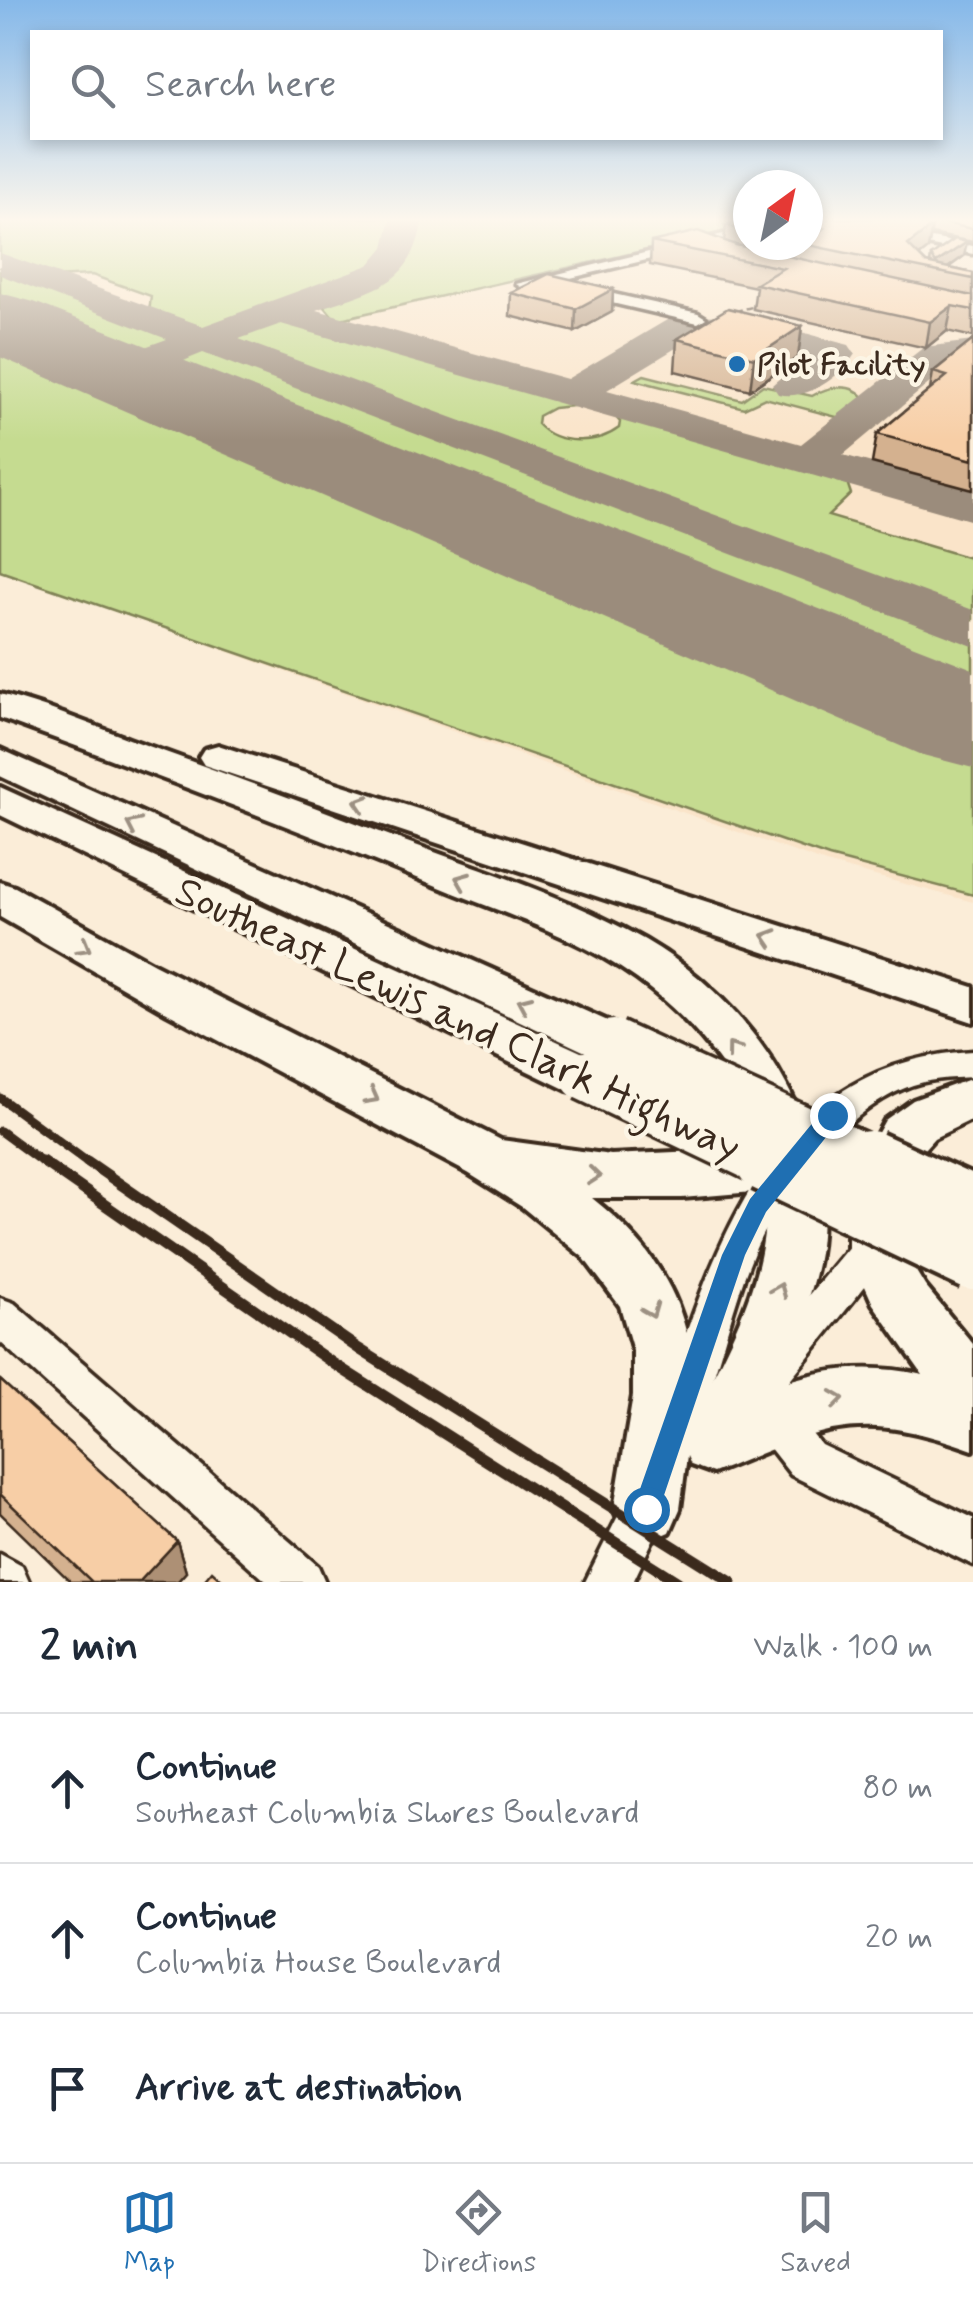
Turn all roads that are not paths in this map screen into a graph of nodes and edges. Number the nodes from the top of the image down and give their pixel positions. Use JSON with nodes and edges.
{"nodes":[{"id":1,"x":591,"y":292,"type":"edge"},
{"id":2,"x":698,"y":318,"type":"dead end"},
{"id":3,"x":0,"y":688,"type":"edge"},
{"id":4,"x":0,"y":704,"type":"edge"},
{"id":5,"x":0,"y":761,"type":"edge"},
{"id":6,"x":0,"y":798,"type":"edge"},
{"id":7,"x":0,"y":897,"type":"edge"},
{"id":8,"x":973,"y":1005,"type":"edge"},
{"id":9,"x":599,"y":1060,"type":"junction"},
{"id":10,"x":973,"y":1064,"type":"edge"},
{"id":11,"x":973,"y":1098,"type":"edge"},
{"id":12,"x":465,"y":1146,"type":"junction"},
{"id":13,"x":790,"y":1166,"type":"junction"},
{"id":14,"x":882,"y":1172,"type":"junction"},
{"id":15,"x":961,"y":1191,"type":"edge"},
{"id":16,"x":874,"y":1244,"type":"junction"},
{"id":17,"x":973,"y":1260,"type":"edge"},
{"id":18,"x":0,"y":1316,"type":"edge"},
{"id":19,"x":973,"y":1385,"type":"edge"},
{"id":20,"x":770,"y":1415,"type":"junction"},
{"id":21,"x":973,"y":1420,"type":"edge"},
{"id":22,"x":713,"y":1444,"type":"junction"},
{"id":23,"x":646,"y":1509,"type":"junction"},
{"id":24,"x":965,"y":1543,"type":"edge"},
{"id":25,"x":0,"y":1576,"type":"edge"},
{"id":26,"x":6,"y":1582,"type":"edge"},
{"id":27,"x":302,"y":1582,"type":"edge"},
{"id":28,"x":608,"y":1582,"type":"edge"}],
"edges":[{"from":1,"to":2,"type":"street"},
{"from":8,"to":3,"type":"highway","one_way":true},
{"from":13,"to":4,"type":"highway","one_way":true},
{"from":9,"to":5,"type":"highway","name":"Southeast Lewis and Clark Highway","one_way":true},
{"from":6,"to":9,"type":"highway","name":"Southeast Lewis and Clark Highway"},
{"from":7,"to":12,"type":"highway","one_way":true},
{"from":9,"to":15,"type":"highway","name":"Southeast Lewis and Clark Highway","bridge":true},
{"from":9,"to":17,"type":"highway","name":"Southeast Lewis and Clark Highway","bridge":true},
{"from":10,"to":13,"type":"street"},
{"from":11,"to":14,"type":"highway"},
{"from":12,"to":13,"type":"highway","one_way":true},
{"from":12,"to":23,"type":"highway","one_way":true},
{"from":13,"to":14,"type":"highway"},
{"from":22,"to":13,"type":"highway","one_way":true},
{"from":13,"to":23,"type":"street"},
{"from":14,"to":15,"type":"highway"},
{"from":14,"to":16,"type":"highway"},
{"from":15,"to":16,"type":"street"},
{"from":16,"to":19,"type":"highway"},
{"from":16,"to":22,"type":"street"},
{"from":18,"to":27,"type":"street"},
{"from":20,"to":21,"type":"highway","one_way":true},
{"from":20,"to":22,"type":"highway"},
{"from":20,"to":24,"type":"street"},
{"from":22,"to":23,"type":"street"},
{"from":23,"to":28,"type":"street"},
{"from":25,"to":26,"type":"street"}]}
